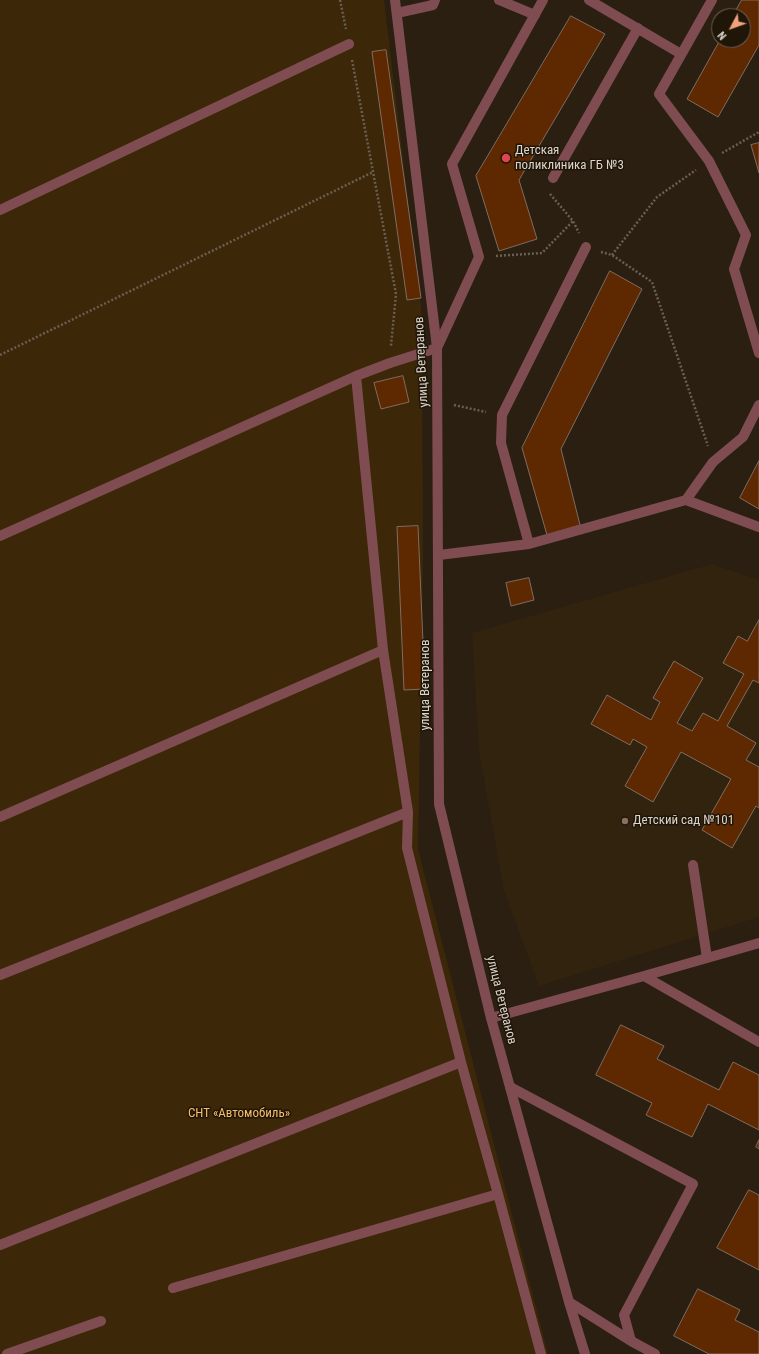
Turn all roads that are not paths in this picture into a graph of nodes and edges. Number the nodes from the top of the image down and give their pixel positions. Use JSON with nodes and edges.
{"nodes":[{"id":1,"x":395,"y":0,"type":"edge"},
{"id":2,"x":435,"y":0,"type":"edge"},
{"id":3,"x":499,"y":0,"type":"edge"},
{"id":4,"x":543,"y":0,"type":"edge"},
{"id":5,"x":589,"y":0,"type":"edge"},
{"id":6,"x":712,"y":0,"type":"edge"},
{"id":7,"x":397,"y":14,"type":"junction"},
{"id":8,"x":535,"y":15,"type":"junction"},
{"id":9,"x":638,"y":28,"type":"junction"},
{"id":10,"x":348,"y":44,"type":"road end"},
{"id":11,"x":681,"y":54,"type":"junction"},
{"id":12,"x":553,"y":178,"type":"road end"},
{"id":13,"x":0,"y":210,"type":"edge"},
{"id":14,"x":586,"y":246,"type":"road end"},
{"id":15,"x":437,"y":348,"type":"junction"},
{"id":16,"x":759,"y":353,"type":"edge"},
{"id":17,"x":356,"y":376,"type":"junction"},
{"id":18,"x":759,"y":405,"type":"edge"},
{"id":19,"x":686,"y":500,"type":"junction"},
{"id":20,"x":759,"y":527,"type":"edge"},
{"id":21,"x":0,"y":536,"type":"edge"},
{"id":22,"x":530,"y":544,"type":"junction"},
{"id":23,"x":439,"y":555,"type":"junction"},
{"id":24,"x":383,"y":650,"type":"junction"},
{"id":25,"x":408,"y":812,"type":"junction"},
{"id":26,"x":0,"y":817,"type":"edge"},
{"id":27,"x":693,"y":865,"type":"dead end"},
{"id":28,"x":759,"y":943,"type":"edge"},
{"id":29,"x":707,"y":958,"type":"junction"},
{"id":30,"x":0,"y":975,"type":"edge"},
{"id":31,"x":644,"y":976,"type":"junction"},
{"id":32,"x":491,"y":1018,"type":"junction"},
{"id":33,"x":759,"y":1042,"type":"edge"},
{"id":34,"x":461,"y":1062,"type":"junction"},
{"id":35,"x":510,"y":1087,"type":"junction"},
{"id":36,"x":498,"y":1194,"type":"junction"},
{"id":37,"x":0,"y":1245,"type":"edge"},
{"id":38,"x":173,"y":1288,"type":"dead end"},
{"id":39,"x":569,"y":1302,"type":"junction"},
{"id":40,"x":101,"y":1321,"type":"dead end"},
{"id":41,"x":631,"y":1341,"type":"junction"},
{"id":42,"x":7,"y":1354,"type":"edge"},
{"id":43,"x":541,"y":1354,"type":"edge"},
{"id":44,"x":585,"y":1354,"type":"edge"},
{"id":45,"x":655,"y":1354,"type":"edge"}],
"edges":[{"from":1,"to":7,"type":"street","name":"улица Ветеранов"},
{"from":2,"to":7,"type":"street"},
{"from":3,"to":8,"type":"street"},
{"from":4,"to":8,"type":"street"},
{"from":5,"to":9,"type":"street"},
{"from":6,"to":11,"type":"street"},
{"from":7,"to":15,"type":"street","name":"улица Ветеранов"},
{"from":8,"to":15,"type":"street"},
{"from":9,"to":11,"type":"street"},
{"from":9,"to":12,"type":"street"},
{"from":10,"to":13,"type":"street"},
{"from":11,"to":16,"type":"street"},
{"from":14,"to":22,"type":"street"},
{"from":15,"to":17,"type":"street"},
{"from":15,"to":23,"type":"street","name":"улица Ветеранов"},
{"from":17,"to":21,"type":"street"},
{"from":17,"to":24,"type":"street"},
{"from":18,"to":19,"type":"street"},
{"from":19,"to":20,"type":"street"},
{"from":19,"to":22,"type":"street"},
{"from":22,"to":23,"type":"street"},
{"from":23,"to":32,"type":"street","name":"улица Ветеранов"},
{"from":24,"to":25,"type":"street"},
{"from":24,"to":26,"type":"street"},
{"from":25,"to":30,"type":"street"},
{"from":25,"to":34,"type":"street"},
{"from":27,"to":29,"type":"street"},
{"from":28,"to":29,"type":"street"},
{"from":29,"to":31,"type":"street"},
{"from":31,"to":32,"type":"street"},
{"from":31,"to":33,"type":"street"},
{"from":32,"to":35,"type":"street","name":"улица Ветеранов"},
{"from":34,"to":36,"type":"street"},
{"from":34,"to":37,"type":"street"},
{"from":35,"to":39,"type":"street","name":"улица Ветеранов"},
{"from":35,"to":41,"type":"street"},
{"from":36,"to":38,"type":"street"},
{"from":36,"to":43,"type":"street"},
{"from":39,"to":41,"type":"street"},
{"from":39,"to":44,"type":"street","name":"улица Ветеранов"},
{"from":40,"to":42,"type":"street"},
{"from":41,"to":45,"type":"street"}]}
